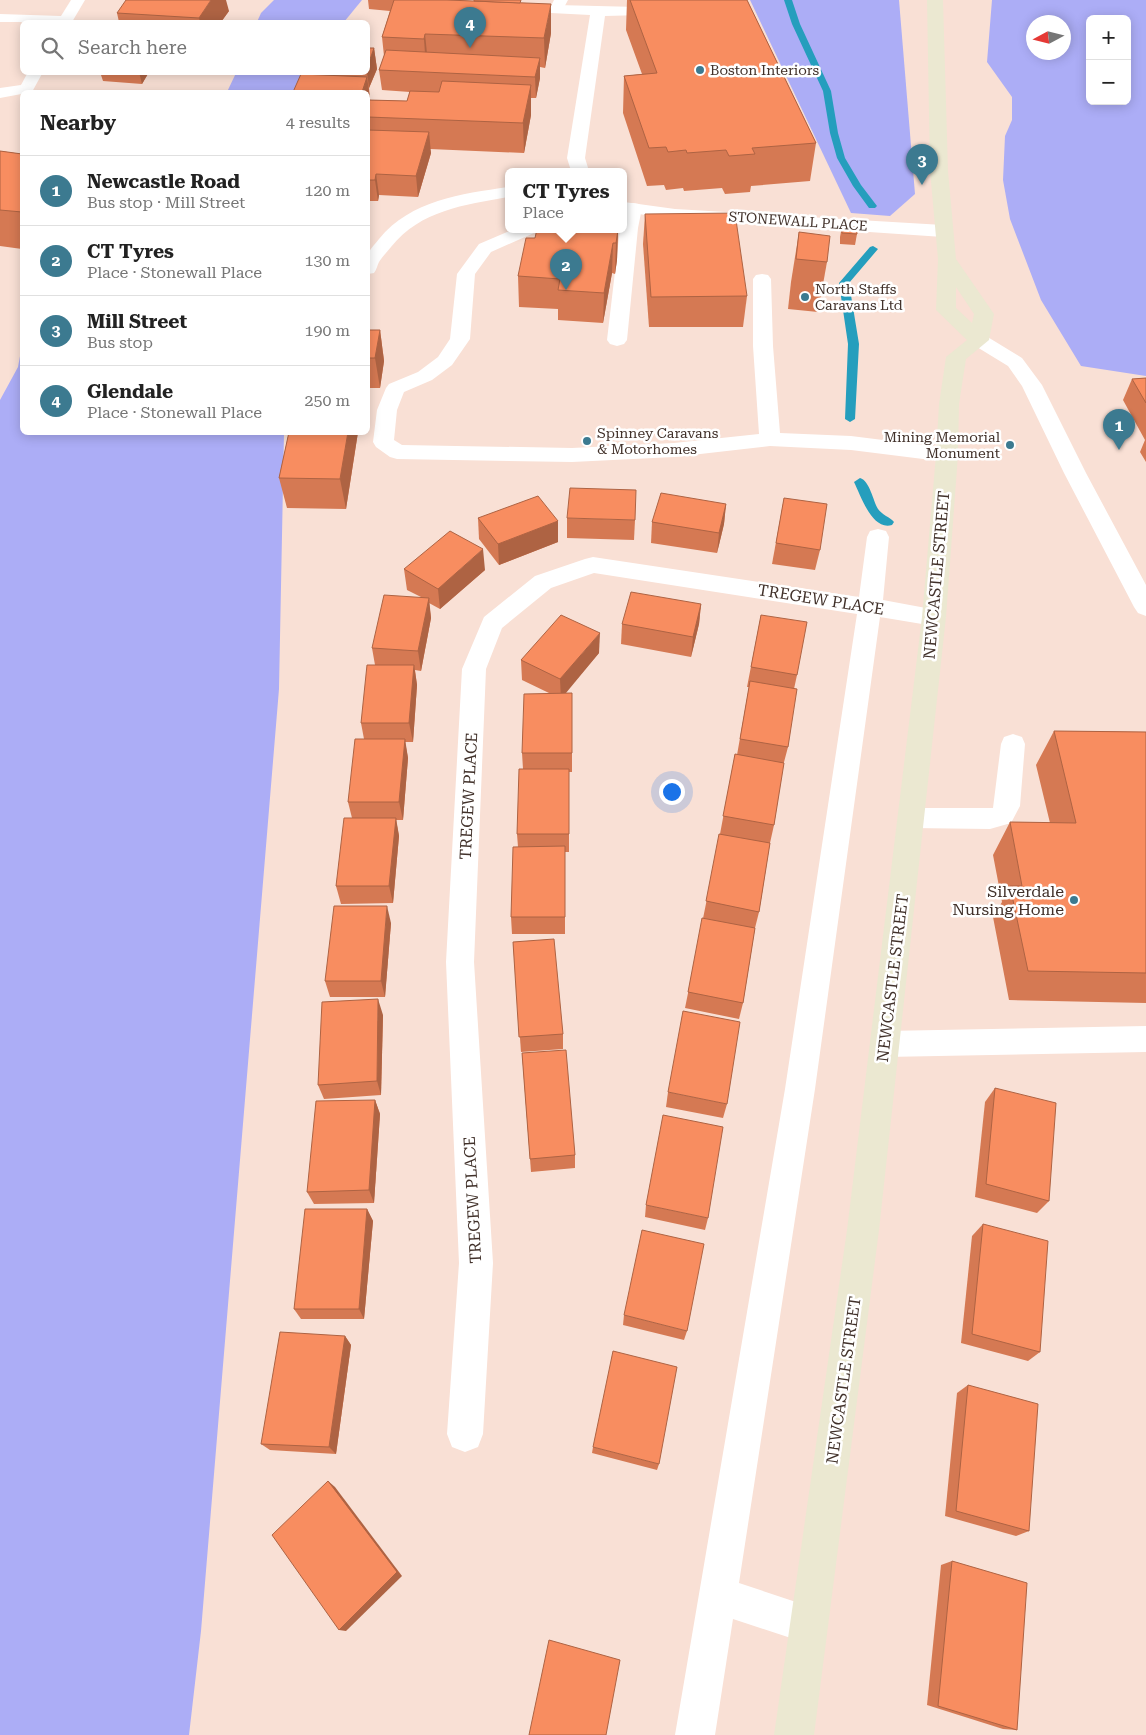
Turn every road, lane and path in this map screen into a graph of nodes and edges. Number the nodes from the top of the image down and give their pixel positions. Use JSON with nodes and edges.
{"nodes":[{"id":1,"x":78,"y":0,"type":"edge"},
{"id":2,"x":935,"y":0,"type":"edge"},
{"id":3,"x":558,"y":5,"type":"edge"},
{"id":4,"x":598,"y":12,"type":"junction"},
{"id":5,"x":638,"y":12,"type":"edge"},
{"id":6,"x":0,"y":18,"type":"edge"},
{"id":7,"x":32,"y":20,"type":"edge"},
{"id":8,"x":66,"y":20,"type":"edge"},
{"id":9,"x":34,"y":75,"type":"edge"},
{"id":10,"x":0,"y":93,"type":"edge"},
{"id":11,"x":579,"y":168,"type":"edge"},
{"id":12,"x":505,"y":193,"type":"edge"},
{"id":13,"x":628,"y":207,"type":"edge"},
{"id":14,"x":943,"y":230,"type":"junction"},
{"id":15,"x":519,"y":233,"type":"edge"},
{"id":16,"x":947,"y":259,"type":"junction"},
{"id":17,"x":370,"y":265,"type":"edge"},
{"id":18,"x":762,"y":279,"type":"dead end"},
{"id":19,"x":617,"y":340,"type":"dead end"},
{"id":20,"x":979,"y":340,"type":"junction"},
{"id":21,"x":770,"y":439,"type":"junction"},
{"id":22,"x":947,"y":455,"type":"junction"},
{"id":23,"x":878,"y":537,"type":"dead end"},
{"id":24,"x":870,"y":607,"type":"junction"},
{"id":25,"x":1146,"y":607,"type":"edge"},
{"id":26,"x":934,"y":617,"type":"junction"},
{"id":27,"x":1013,"y":744,"type":"dead end"},
{"id":28,"x":911,"y":818,"type":"junction"},
{"id":29,"x":1146,"y":1039,"type":"edge"},
{"id":30,"x":885,"y":1044,"type":"junction"},
{"id":31,"x":465,"y":1434,"type":"dead end"},
{"id":32,"x":718,"y":1595,"type":"junction"},
{"id":33,"x":809,"y":1625,"type":"junction"},
{"id":34,"x":695,"y":1735,"type":"edge"},
{"id":35,"x":794,"y":1735,"type":"edge"}],
"edges":[{"from":1,"to":8,"type":"lane"},
{"from":2,"to":14,"type":"main road"},
{"from":3,"to":4,"type":"street"},
{"from":4,"to":5,"type":"street"},
{"from":4,"to":11,"type":"street"},
{"from":6,"to":7,"type":"lane"},
{"from":9,"to":10,"type":"lane"},
{"from":12,"to":17,"type":"lane"},
{"from":13,"to":14,"type":"street","name":"STONEWALL PLACE"},
{"from":13,"to":19,"type":"lane"},
{"from":14,"to":16,"type":"main road"},
{"from":15,"to":21,"type":"lane"},
{"from":16,"to":20,"type":"main road"},
{"from":16,"to":20,"type":"main road"},
{"from":18,"to":21,"type":"lane"},
{"from":20,"to":22,"type":"main road","name":"NEWCASTLE STREET"},
{"from":20,"to":25,"type":"street"},
{"from":21,"to":22,"type":"lane"},
{"from":22,"to":26,"type":"main road","name":"NEWCASTLE STREET"},
{"from":23,"to":24,"type":"street"},
{"from":24,"to":26,"type":"street","name":"TREGEW PLACE"},
{"from":24,"to":31,"type":"street","name":"TREGEW PLACE"},
{"from":24,"to":32,"type":"street"},
{"from":26,"to":28,"type":"main road","name":"NEWCASTLE STREET"},
{"from":27,"to":28,"type":"lane"},
{"from":28,"to":30,"type":"main road","name":"NEWCASTLE STREET"},
{"from":29,"to":30,"type":"lane"},
{"from":30,"to":33,"type":"main road","name":"NEWCASTLE STREET"},
{"from":32,"to":33,"type":"street"},
{"from":32,"to":34,"type":"street"},
{"from":33,"to":35,"type":"main road","name":"NEWCASTLE STREET"}]}
